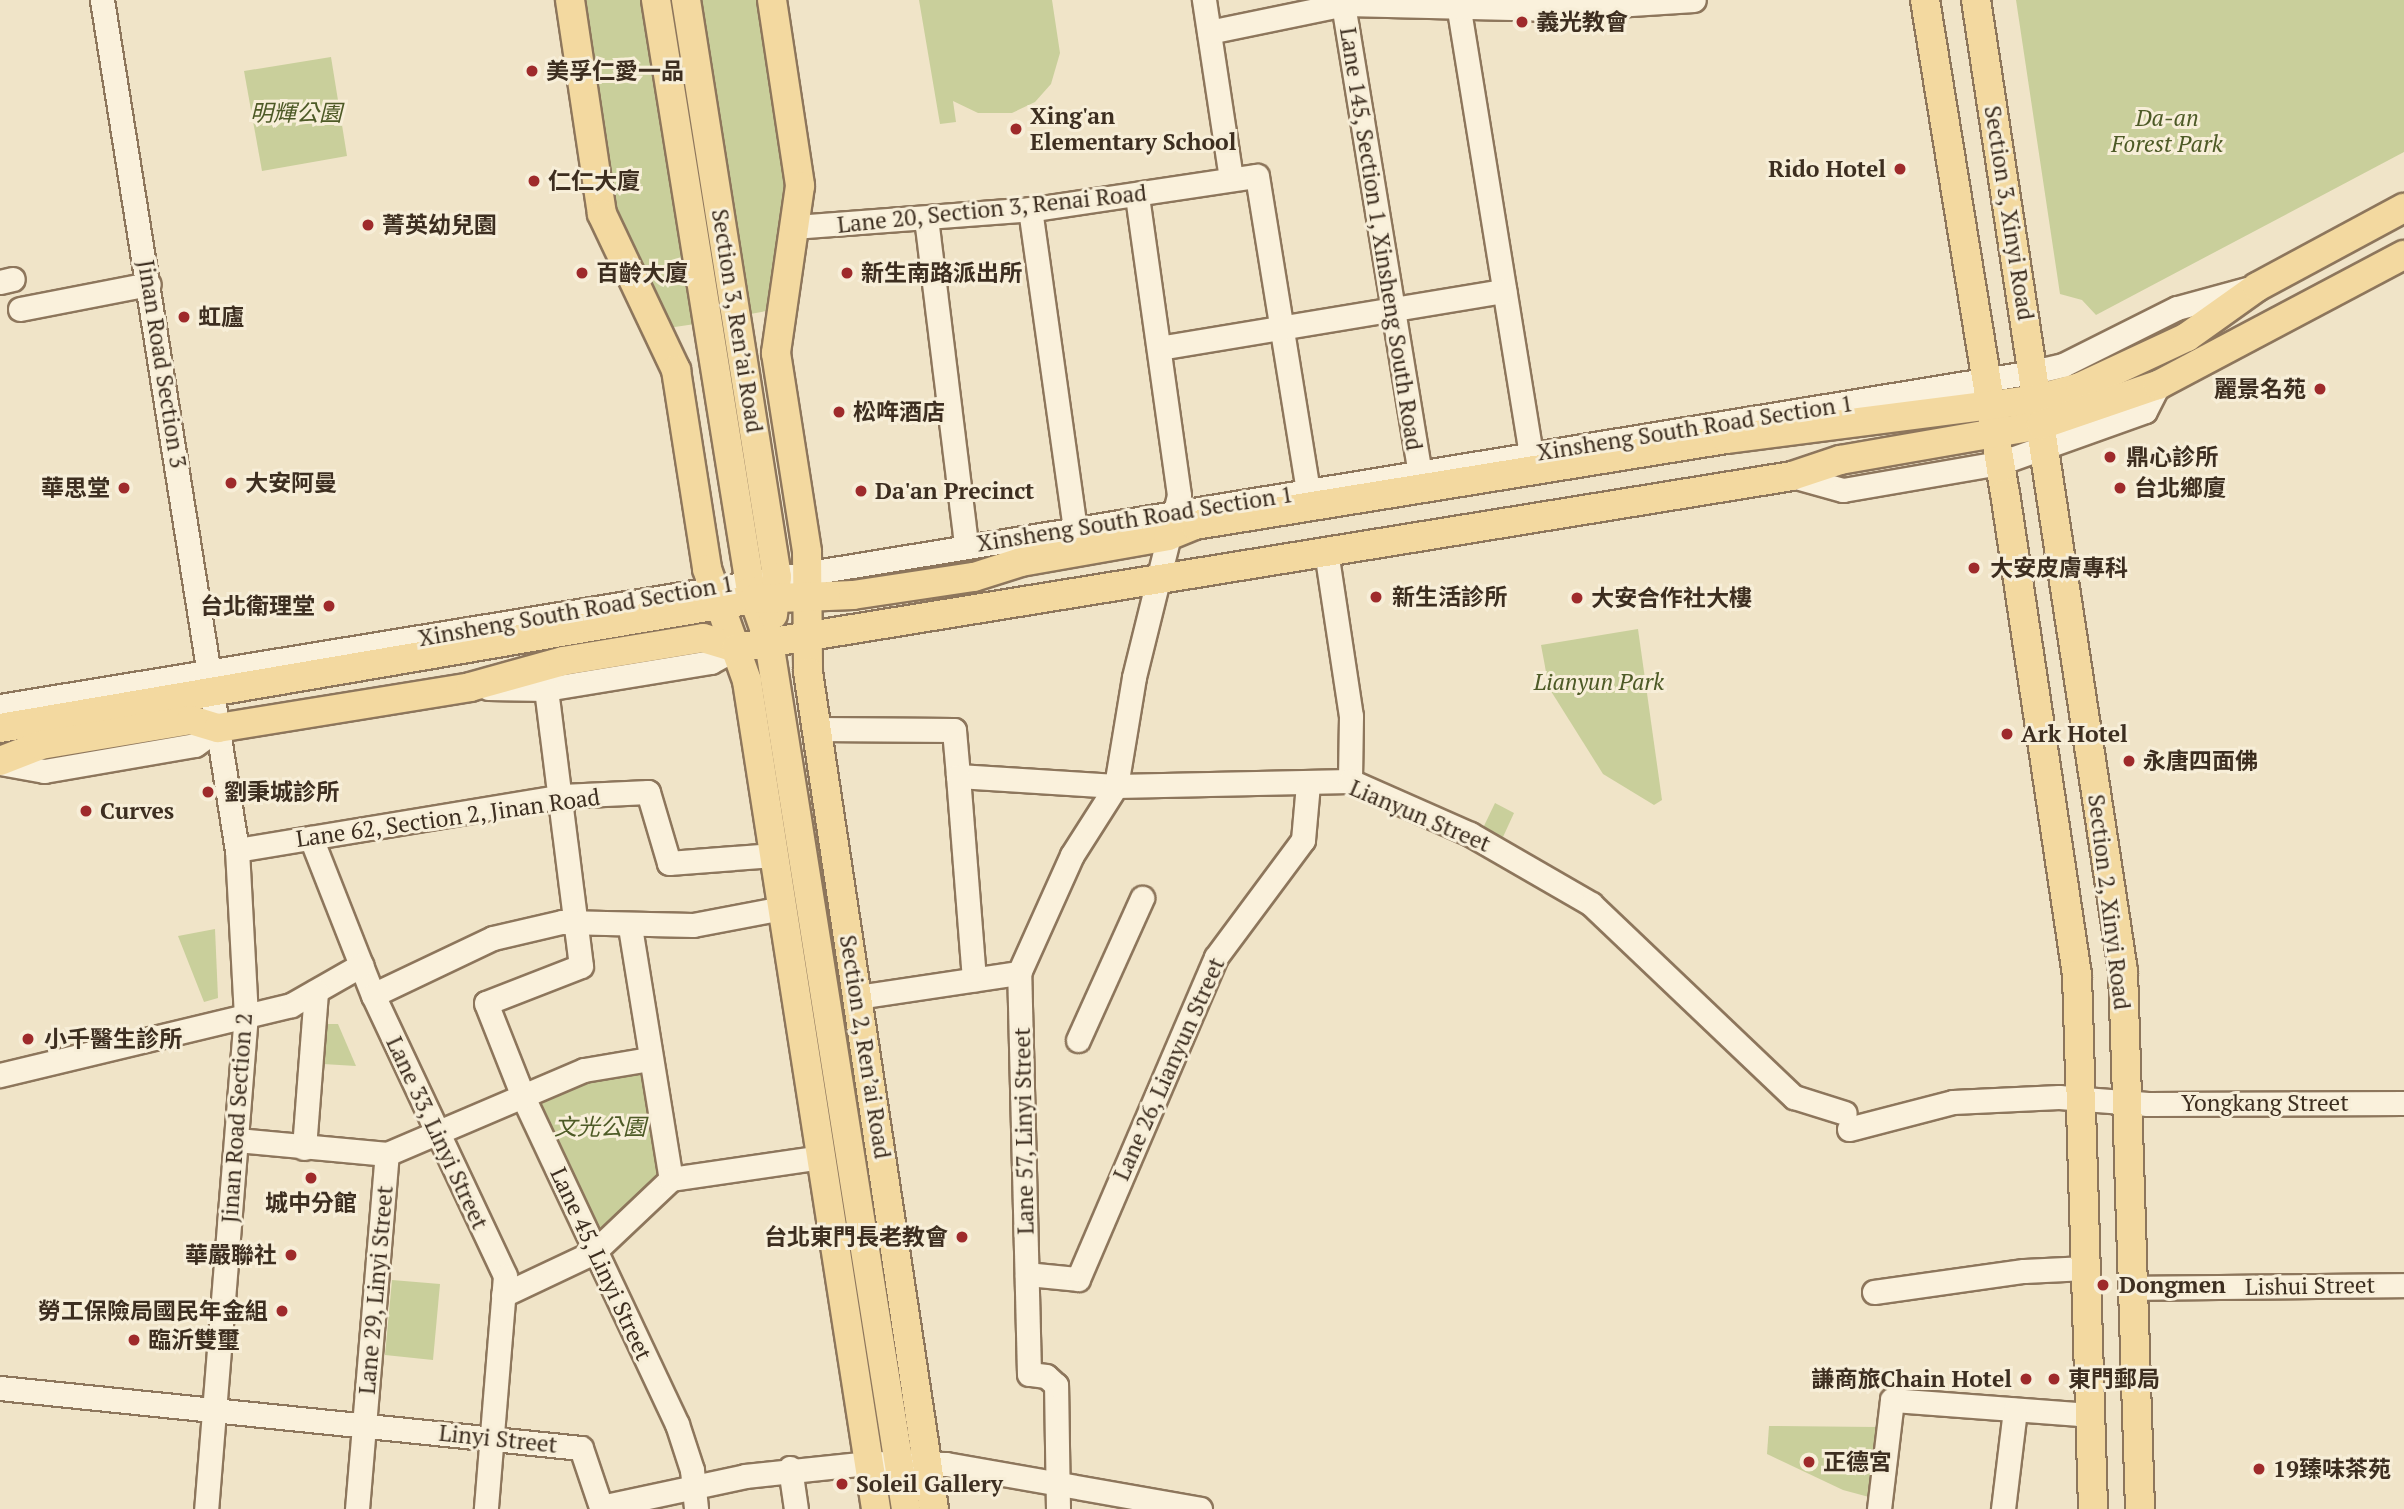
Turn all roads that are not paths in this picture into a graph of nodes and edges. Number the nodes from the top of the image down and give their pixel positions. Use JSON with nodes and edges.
{"nodes":[{"id":1,"x":102,"y":0,"type":"edge"},
{"id":2,"x":570,"y":0,"type":"edge"},
{"id":3,"x":656,"y":0,"type":"edge"},
{"id":4,"x":686,"y":0,"type":"edge"},
{"id":5,"x":772,"y":0,"type":"edge"},
{"id":6,"x":1204,"y":0,"type":"edge"},
{"id":7,"x":1694,"y":0,"type":"edge"},
{"id":8,"x":1924,"y":0,"type":"edge"},
{"id":9,"x":1976,"y":0,"type":"edge"},
{"id":10,"x":1343,"y":4,"type":"junction"},
{"id":11,"x":1459,"y":10,"type":"junction"},
{"id":12,"x":1209,"y":32,"type":"junction"},
{"id":13,"x":1231,"y":179,"type":"junction"},
{"id":14,"x":1138,"y":195,"type":"junction"},
{"id":15,"x":2404,"y":208,"type":"edge"},
{"id":16,"x":1030,"y":209,"type":"junction"},
{"id":17,"x":926,"y":218,"type":"junction"},
{"id":18,"x":794,"y":227,"type":"junction"},
{"id":19,"x":2404,"y":255,"type":"edge"},
{"id":20,"x":149,"y":284,"type":"junction"},
{"id":21,"x":1504,"y":291,"type":"junction"},
{"id":22,"x":20,"y":309,"type":"dead end"},
{"id":23,"x":1392,"y":309,"type":"junction"},
{"id":24,"x":1281,"y":327,"type":"junction"},
{"id":25,"x":1159,"y":348,"type":"junction"},
{"id":26,"x":1988,"y":391,"type":"junction"},
{"id":27,"x":2039,"y":411,"type":"junction"},
{"id":28,"x":1995,"y":434,"type":"junction"},
{"id":29,"x":1531,"y":454,"type":"junction"},
{"id":30,"x":2000,"y":463,"type":"junction"},
{"id":31,"x":1420,"y":473,"type":"junction"},
{"id":32,"x":1792,"y":476,"type":"junction"},
{"id":33,"x":1308,"y":491,"type":"junction"},
{"id":34,"x":1172,"y":524,"type":"junction"},
{"id":35,"x":1075,"y":528,"type":"junction"},
{"id":36,"x":966,"y":546,"type":"junction"},
{"id":37,"x":1326,"y":551,"type":"junction"},
{"id":38,"x":1158,"y":579,"type":"junction"},
{"id":39,"x":807,"y":584,"type":"junction"},
{"id":40,"x":762,"y":589,"type":"junction"},
{"id":41,"x":717,"y":596,"type":"junction"},
{"id":42,"x":807,"y":636,"type":"junction"},
{"id":43,"x":769,"y":642,"type":"junction"},
{"id":44,"x":736,"y":648,"type":"junction"},
{"id":45,"x":210,"y":681,"type":"junction"},
{"id":46,"x":470,"y":687,"type":"junction"},
{"id":47,"x":546,"y":689,"type":"junction"},
{"id":48,"x":0,"y":706,"type":"edge"},
{"id":49,"x":218,"y":727,"type":"junction"},
{"id":50,"x":0,"y":728,"type":"edge"},
{"id":51,"x":817,"y":729,"type":"junction"},
{"id":52,"x":0,"y":762,"type":"edge"},
{"id":53,"x":958,"y":776,"type":"junction"},
{"id":54,"x":1350,"y":781,"type":"junction"},
{"id":55,"x":1308,"y":784,"type":"junction"},
{"id":56,"x":1116,"y":786,"type":"junction"},
{"id":57,"x":562,"y":796,"type":"junction"},
{"id":58,"x":311,"y":838,"type":"junction"},
{"id":59,"x":237,"y":850,"type":"junction"},
{"id":60,"x":774,"y":855,"type":"junction"},
{"id":61,"x":1142,"y":898,"type":"dead end"},
{"id":62,"x":782,"y":908,"type":"junction"},
{"id":63,"x":576,"y":924,"type":"junction"},
{"id":64,"x":630,"y":927,"type":"junction"},
{"id":65,"x":361,"y":965,"type":"junction"},
{"id":66,"x":1019,"y":973,"type":"junction"},
{"id":67,"x":974,"y":979,"type":"junction"},
{"id":68,"x":316,"y":991,"type":"junction"},
{"id":69,"x":373,"y":995,"type":"junction"},
{"id":70,"x":858,"y":997,"type":"junction"},
{"id":71,"x":246,"y":1014,"type":"junction"},
{"id":72,"x":1077,"y":1040,"type":"dead end"},
{"id":73,"x":650,"y":1059,"type":"junction"},
{"id":74,"x":0,"y":1075,"type":"edge"},
{"id":75,"x":524,"y":1099,"type":"junction"},
{"id":76,"x":2081,"y":1099,"type":"junction"},
{"id":77,"x":2126,"y":1103,"type":"junction"},
{"id":78,"x":2404,"y":1103,"type":"edge"},
{"id":79,"x":438,"y":1134,"type":"junction"},
{"id":80,"x":237,"y":1140,"type":"junction"},
{"id":81,"x":304,"y":1147,"type":"junction"},
{"id":82,"x":387,"y":1154,"type":"junction"},
{"id":83,"x":821,"y":1157,"type":"junction"},
{"id":84,"x":671,"y":1180,"type":"junction"},
{"id":85,"x":594,"y":1252,"type":"junction"},
{"id":86,"x":2086,"y":1268,"type":"junction"},
{"id":87,"x":1027,"y":1274,"type":"junction"},
{"id":88,"x":2404,"y":1285,"type":"edge"},
{"id":89,"x":2132,"y":1288,"type":"junction"},
{"id":90,"x":1874,"y":1292,"type":"dead end"},
{"id":91,"x":503,"y":1295,"type":"junction"},
{"id":92,"x":0,"y":1388,"type":"edge"},
{"id":93,"x":214,"y":1409,"type":"junction"},
{"id":94,"x":2015,"y":1410,"type":"junction"},
{"id":95,"x":2091,"y":1415,"type":"junction"},
{"id":96,"x":364,"y":1425,"type":"junction"},
{"id":97,"x":491,"y":1437,"type":"junction"},
{"id":98,"x":869,"y":1463,"type":"junction"},
{"id":99,"x":899,"y":1463,"type":"junction"},
{"id":100,"x":927,"y":1464,"type":"junction"},
{"id":101,"x":790,"y":1468,"type":"junction"},
{"id":102,"x":1057,"y":1480,"type":"junction"},
{"id":103,"x":695,"y":1498,"type":"edge"},
{"id":104,"x":601,"y":1508,"type":"edge"},
{"id":105,"x":206,"y":1509,"type":"edge"},
{"id":106,"x":357,"y":1509,"type":"edge"},
{"id":107,"x":486,"y":1509,"type":"edge"},
{"id":108,"x":796,"y":1509,"type":"edge"},
{"id":109,"x":876,"y":1509,"type":"edge"},
{"id":110,"x":906,"y":1509,"type":"edge"},
{"id":111,"x":934,"y":1509,"type":"edge"},
{"id":112,"x":1058,"y":1509,"type":"edge"},
{"id":113,"x":1200,"y":1509,"type":"edge"},
{"id":114,"x":1879,"y":1509,"type":"edge"},
{"id":115,"x":2003,"y":1509,"type":"edge"},
{"id":116,"x":2092,"y":1509,"type":"edge"},
{"id":117,"x":2140,"y":1509,"type":"edge"}],
"edges":[{"from":1,"to":20,"type":"street","name":"Jinan Road Section 3"},
{"from":2,"to":41,"type":"main road"},
{"from":3,"to":40,"type":"main road","name":"Section 3, Ren’ai Road"},
{"from":4,"to":40,"type":"main road","name":"Section 3, Ren’ai Road"},
{"from":5,"to":18,"type":"main road","name":"Section 3, Ren’ai Road"},
{"from":6,"to":12,"type":"street"},
{"from":7,"to":11,"type":"street"},
{"from":8,"to":26,"type":"main road","name":"Section 3, Xinyi Road"},
{"from":9,"to":27,"type":"main road","name":"Section 3, Xinyi Road"},
{"from":10,"to":11,"type":"street"},
{"from":10,"to":12,"type":"street"},
{"from":10,"to":23,"type":"street","name":"Lane 145, Section 1, Xinsheng South Road"},
{"from":11,"to":21,"type":"street"},
{"from":12,"to":13,"type":"street"},
{"from":13,"to":14,"type":"street","name":"Lane 20, Section 3, Renai Road"},
{"from":13,"to":24,"type":"street","name":"Lane 20, Section 3, Renai Road"},
{"from":14,"to":16,"type":"street","name":"Lane 20, Section 3, Renai Road"},
{"from":14,"to":25,"type":"street"},
{"from":15,"to":27,"type":"main road"},
{"from":16,"to":17,"type":"street","name":"Lane 20, Section 3, Renai Road"},
{"from":16,"to":35,"type":"street"},
{"from":17,"to":18,"type":"street","name":"Lane 20, Section 3, Renai Road"},
{"from":17,"to":36,"type":"street"},
{"from":18,"to":39,"type":"main road","name":"Section 3, Ren’ai Road"},
{"from":19,"to":27,"type":"main road"},
{"from":20,"to":22,"type":"street"},
{"from":20,"to":45,"type":"street","name":"Jinan Road Section 3"},
{"from":21,"to":23,"type":"street"},
{"from":21,"to":29,"type":"street"},
{"from":23,"to":24,"type":"street"},
{"from":23,"to":31,"type":"street","name":"Lane 145, Section 1, Xinsheng South Road"},
{"from":24,"to":25,"type":"street"},
{"from":24,"to":33,"type":"street"},
{"from":25,"to":34,"type":"street"},
{"from":26,"to":27,"type":"main road"},
{"from":26,"to":28,"type":"main road","name":"Section 3, Xinyi Road"},
{"from":26,"to":29,"type":"street","name":"Xinsheng South Road Section 1"},
{"from":26,"to":34,"type":"main road","name":"Xinsheng South Road Section 1"},
{"from":27,"to":28,"type":"main road","name":"Xinsheng South Road Section 1"},
{"from":27,"to":30,"type":"street","name":"Xinsheng South Road Section 1"},
{"from":27,"to":77,"type":"main road","name":"Section 2, Xinyi Road"},
{"from":28,"to":30,"type":"main road","name":"Section 2, Xinyi Road"},
{"from":28,"to":32,"type":"main road","name":"Xinsheng South Road Section 1"},
{"from":29,"to":31,"type":"street","name":"Xinsheng South Road Section 1"},
{"from":30,"to":32,"type":"street","name":"Xinsheng South Road Section 1"},
{"from":30,"to":76,"type":"main road","name":"Section 2, Xinyi Road"},
{"from":31,"to":33,"type":"street","name":"Xinsheng South Road Section 1"},
{"from":32,"to":37,"type":"main road","name":"Xinsheng South Road Section 1"},
{"from":33,"to":34,"type":"street","name":"Xinsheng South Road Section 1"},
{"from":34,"to":35,"type":"street","name":"Xinsheng South Road Section 1"},
{"from":34,"to":38,"type":"street"},
{"from":34,"to":39,"type":"main road","name":"Xinsheng South Road Section 1"},
{"from":35,"to":36,"type":"street","name":"Xinsheng South Road Section 1"},
{"from":36,"to":39,"type":"street","name":"Xinsheng South Road Section 1"},
{"from":37,"to":38,"type":"main road","name":"Xinsheng South Road Section 1"},
{"from":37,"to":54,"type":"street"},
{"from":38,"to":42,"type":"main road","name":"Xinsheng South Road Section 1"},
{"from":38,"to":56,"type":"street"},
{"from":39,"to":40,"type":"main road","name":"Xinsheng South Road Section 1"},
{"from":39,"to":42,"type":"main road","name":"Section 2, Ren’ai Road"},
{"from":40,"to":41,"type":"main road","name":"Xinsheng South Road Section 1"},
{"from":40,"to":43,"type":"main road","name":"Section 2, Ren’ai Road"},
{"from":41,"to":44,"type":"main road"},
{"from":41,"to":45,"type":"main road","name":"Xinsheng South Road Section 1"},
{"from":42,"to":43,"type":"main road","name":"Xinsheng South Road Section 1"},
{"from":42,"to":51,"type":"main road","name":"Section 2, Ren’ai Road"},
{"from":43,"to":44,"type":"main road","name":"Xinsheng South Road Section 1"},
{"from":43,"to":99,"type":"main road","name":"Section 2, Ren’ai Road"},
{"from":44,"to":46,"type":"main road","name":"Xinsheng South Road Section 1"},
{"from":44,"to":47,"type":"street","name":"Xinsheng South Road Section 1"},
{"from":44,"to":60,"type":"main road"},
{"from":45,"to":48,"type":"street","name":"Xinsheng South Road Section 1"},
{"from":45,"to":49,"type":"street","name":"Jinan Road Section 3"},
{"from":45,"to":50,"type":"main road","name":"Xinsheng South Road Section 1"},
{"from":46,"to":47,"type":"street","name":"Xinsheng South Road Section 1"},
{"from":46,"to":49,"type":"main road","name":"Xinsheng South Road Section 1"},
{"from":47,"to":57,"type":"street"},
{"from":49,"to":52,"type":"main road","name":"Xinsheng South Road Section 1"},
{"from":49,"to":59,"type":"street","name":"Jinan Road Section 2"},
{"from":51,"to":53,"type":"street"},
{"from":51,"to":70,"type":"main road","name":"Section 2, Ren’ai Road"},
{"from":53,"to":56,"type":"street","name":"Lianyun Street"},
{"from":53,"to":67,"type":"street"},
{"from":54,"to":55,"type":"street","name":"Lianyun Street"},
{"from":54,"to":76,"type":"street","name":"Lianyun Street"},
{"from":55,"to":56,"type":"street","name":"Lianyun Street"},
{"from":55,"to":87,"type":"street","name":"Lane 26, Lianyun Street"},
{"from":56,"to":66,"type":"street","name":"Lane 57, Linyi Street"},
{"from":57,"to":58,"type":"street","name":"Lane 62, Section 2, Jinan Road"},
{"from":57,"to":60,"type":"street","name":"Lane 62, Section 2, Jinan Road"},
{"from":57,"to":63,"type":"street"},
{"from":58,"to":59,"type":"street","name":"Lane 62, Section 2, Jinan Road"},
{"from":58,"to":65,"type":"street","name":"Lane 33, Linyi Street"},
{"from":59,"to":71,"type":"street","name":"Jinan Road Section 2"},
{"from":60,"to":62,"type":"main road"},
{"from":61,"to":72,"type":"street"},
{"from":62,"to":64,"type":"street"},
{"from":62,"to":83,"type":"main road"},
{"from":63,"to":64,"type":"street"},
{"from":63,"to":69,"type":"street"},
{"from":63,"to":75,"type":"street","name":"Lane 45, Linyi Street"},
{"from":64,"to":73,"type":"street"},
{"from":65,"to":68,"type":"street"},
{"from":65,"to":69,"type":"street","name":"Lane 33, Linyi Street"},
{"from":66,"to":67,"type":"street"},
{"from":66,"to":87,"type":"street","name":"Lane 57, Linyi Street"},
{"from":67,"to":70,"type":"street"},
{"from":68,"to":71,"type":"street"},
{"from":68,"to":81,"type":"street"},
{"from":69,"to":79,"type":"street","name":"Lane 33, Linyi Street"},
{"from":70,"to":100,"type":"main road","name":"Section 2, Ren’ai Road"},
{"from":71,"to":74,"type":"street"},
{"from":71,"to":80,"type":"street","name":"Jinan Road Section 2"},
{"from":73,"to":75,"type":"street"},
{"from":73,"to":84,"type":"street"},
{"from":75,"to":79,"type":"street"},
{"from":75,"to":85,"type":"street","name":"Lane 45, Linyi Street"},
{"from":76,"to":77,"type":"street","name":"Lianyun Street"},
{"from":76,"to":86,"type":"main road","name":"Section 2, Xinyi Road"},
{"from":77,"to":78,"type":"street","name":"Yongkang Street"},
{"from":77,"to":89,"type":"main road","name":"Section 2, Xinyi Road"},
{"from":79,"to":82,"type":"street"},
{"from":79,"to":91,"type":"street","name":"Lane 33, Linyi Street"},
{"from":80,"to":81,"type":"street"},
{"from":80,"to":93,"type":"street","name":"Jinan Road Section 2"},
{"from":81,"to":82,"type":"street"},
{"from":82,"to":96,"type":"street","name":"Lane 29, Linyi Street"},
{"from":83,"to":84,"type":"street"},
{"from":83,"to":98,"type":"main road"},
{"from":84,"to":85,"type":"street"},
{"from":85,"to":91,"type":"street"},
{"from":85,"to":103,"type":"street","name":"Lane 45, Linyi Street"},
{"from":86,"to":90,"type":"street"},
{"from":86,"to":95,"type":"main road","name":"Section 2, Xinyi Road"},
{"from":87,"to":102,"type":"street","name":"Lane 57, Linyi Street"},
{"from":88,"to":89,"type":"street","name":"Lishui Street"},
{"from":89,"to":117,"type":"main road","name":"Section 2, Xinyi Road"},
{"from":91,"to":97,"type":"street","name":"Lane 33, Linyi Street"},
{"from":92,"to":93,"type":"street","name":"Linyi Street"},
{"from":93,"to":96,"type":"street","name":"Linyi Street"},
{"from":93,"to":105,"type":"street","name":"Jinan Road Section 2"},
{"from":94,"to":95,"type":"street"},
{"from":94,"to":114,"type":"street"},
{"from":94,"to":115,"type":"street"},
{"from":95,"to":116,"type":"main road","name":"Section 2, Xinyi Road"},
{"from":96,"to":97,"type":"street","name":"Linyi Street"},
{"from":96,"to":106,"type":"street","name":"Lane 29, Linyi Street"},
{"from":97,"to":104,"type":"street","name":"Linyi Street"},
{"from":97,"to":107,"type":"street","name":"Lane 33, Linyi Street"},
{"from":98,"to":99,"type":"street","name":"Linyi Street"},
{"from":98,"to":101,"type":"street","name":"Linyi Street"},
{"from":98,"to":109,"type":"main road"},
{"from":99,"to":100,"type":"street","name":"Linyi Street"},
{"from":99,"to":110,"type":"main road","name":"Section 2, Ren’ai Road"},
{"from":100,"to":102,"type":"street","name":"Linyi Street"},
{"from":100,"to":111,"type":"main road","name":"Section 2, Ren’ai Road"},
{"from":101,"to":103,"type":"street","name":"Linyi Street"},
{"from":101,"to":108,"type":"street"},
{"from":102,"to":112,"type":"street"},
{"from":102,"to":113,"type":"street","name":"Linyi Street"},
{"from":103,"to":104,"type":"street","name":"Linyi Street"}]}
